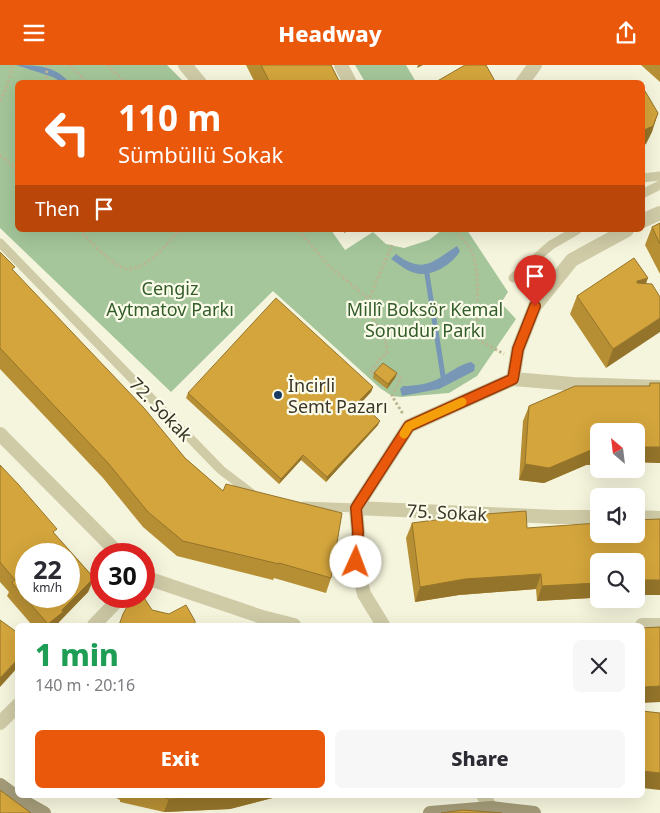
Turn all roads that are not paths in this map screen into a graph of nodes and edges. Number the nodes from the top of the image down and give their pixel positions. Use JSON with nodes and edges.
{"nodes":[{"id":1,"x":185,"y":65,"type":"edge"},
{"id":2,"x":341,"y":65,"type":"edge"},
{"id":3,"x":530,"y":66,"type":"edge"},
{"id":4,"x":198,"y":80,"type":"edge"},
{"id":5,"x":348,"y":80,"type":"edge"},
{"id":6,"x":523,"y":80,"type":"edge"},
{"id":7,"x":660,"y":176,"type":"edge"},
{"id":8,"x":645,"y":178,"type":"edge"},
{"id":9,"x":660,"y":185,"type":"edge"},
{"id":10,"x":645,"y":192,"type":"edge"},
{"id":11,"x":660,"y":213,"type":"edge"},
{"id":12,"x":645,"y":220,"type":"edge"},
{"id":13,"x":574,"y":232,"type":"edge"},
{"id":14,"x":623,"y":232,"type":"edge"},
{"id":15,"x":0,"y":243,"type":"edge"},
{"id":16,"x":513,"y":278,"type":"dead end"},
{"id":17,"x":513,"y":379,"type":"junction"},
{"id":18,"x":660,"y":387,"type":"edge"},
{"id":19,"x":0,"y":434,"type":"edge"},
{"id":20,"x":263,"y":501,"type":"edge"},
{"id":21,"x":297,"y":505,"type":"edge"},
{"id":22,"x":356,"y":508,"type":"junction"},
{"id":23,"x":590,"y":517,"type":"edge"},
{"id":24,"x":645,"y":517,"type":"edge"},
{"id":25,"x":660,"y":518,"type":"edge"},
{"id":26,"x":108,"y":543,"type":"edge"},
{"id":27,"x":155,"y":581,"type":"edge"},
{"id":28,"x":110,"y":608,"type":"edge"},
{"id":29,"x":96,"y":623,"type":"edge"},
{"id":30,"x":286,"y":623,"type":"edge"},
{"id":31,"x":382,"y":623,"type":"edge"},
{"id":32,"x":645,"y":625,"type":"edge"},
{"id":33,"x":660,"y":625,"type":"edge"},
{"id":34,"x":15,"y":708,"type":"edge"},
{"id":35,"x":0,"y":723,"type":"edge"},
{"id":36,"x":0,"y":785,"type":"edge"},
{"id":37,"x":15,"y":796,"type":"edge"},
{"id":38,"x":18,"y":798,"type":"edge"},
{"id":39,"x":484,"y":798,"type":"edge"},
{"id":40,"x":490,"y":809,"type":"junction"},
{"id":41,"x":44,"y":813,"type":"edge"},
{"id":42,"x":430,"y":813,"type":"edge"},
{"id":43,"x":534,"y":813,"type":"edge"}],
"edges":[{"from":1,"to":4,"type":"street"},
{"from":2,"to":5,"type":"street"},
{"from":3,"to":6,"type":"street"},
{"from":7,"to":8,"type":"lane"},
{"from":9,"to":10,"type":"lane"},
{"from":11,"to":12,"type":"street"},
{"from":13,"to":16,"type":"lane"},
{"from":14,"to":17,"type":"street"},
{"from":15,"to":20,"type":"lane","name":"72. Sokak"},
{"from":17,"to":18,"type":"street"},
{"from":17,"to":22,"type":"street"},
{"from":19,"to":26,"type":"street"},
{"from":21,"to":22,"type":"lane"},
{"from":22,"to":23,"type":"street","name":"75. Sokak"},
{"from":22,"to":31,"type":"street"},
{"from":24,"to":25,"type":"street"},
{"from":27,"to":30,"type":"street"},
{"from":28,"to":29,"type":"street"},
{"from":32,"to":33,"type":"street"},
{"from":34,"to":35,"type":"street"},
{"from":36,"to":37,"type":"main road"},
{"from":38,"to":41,"type":"main road"},
{"from":39,"to":40,"type":"street"},
{"from":40,"to":42,"type":"main road"},
{"from":40,"to":43,"type":"main road"}]}
